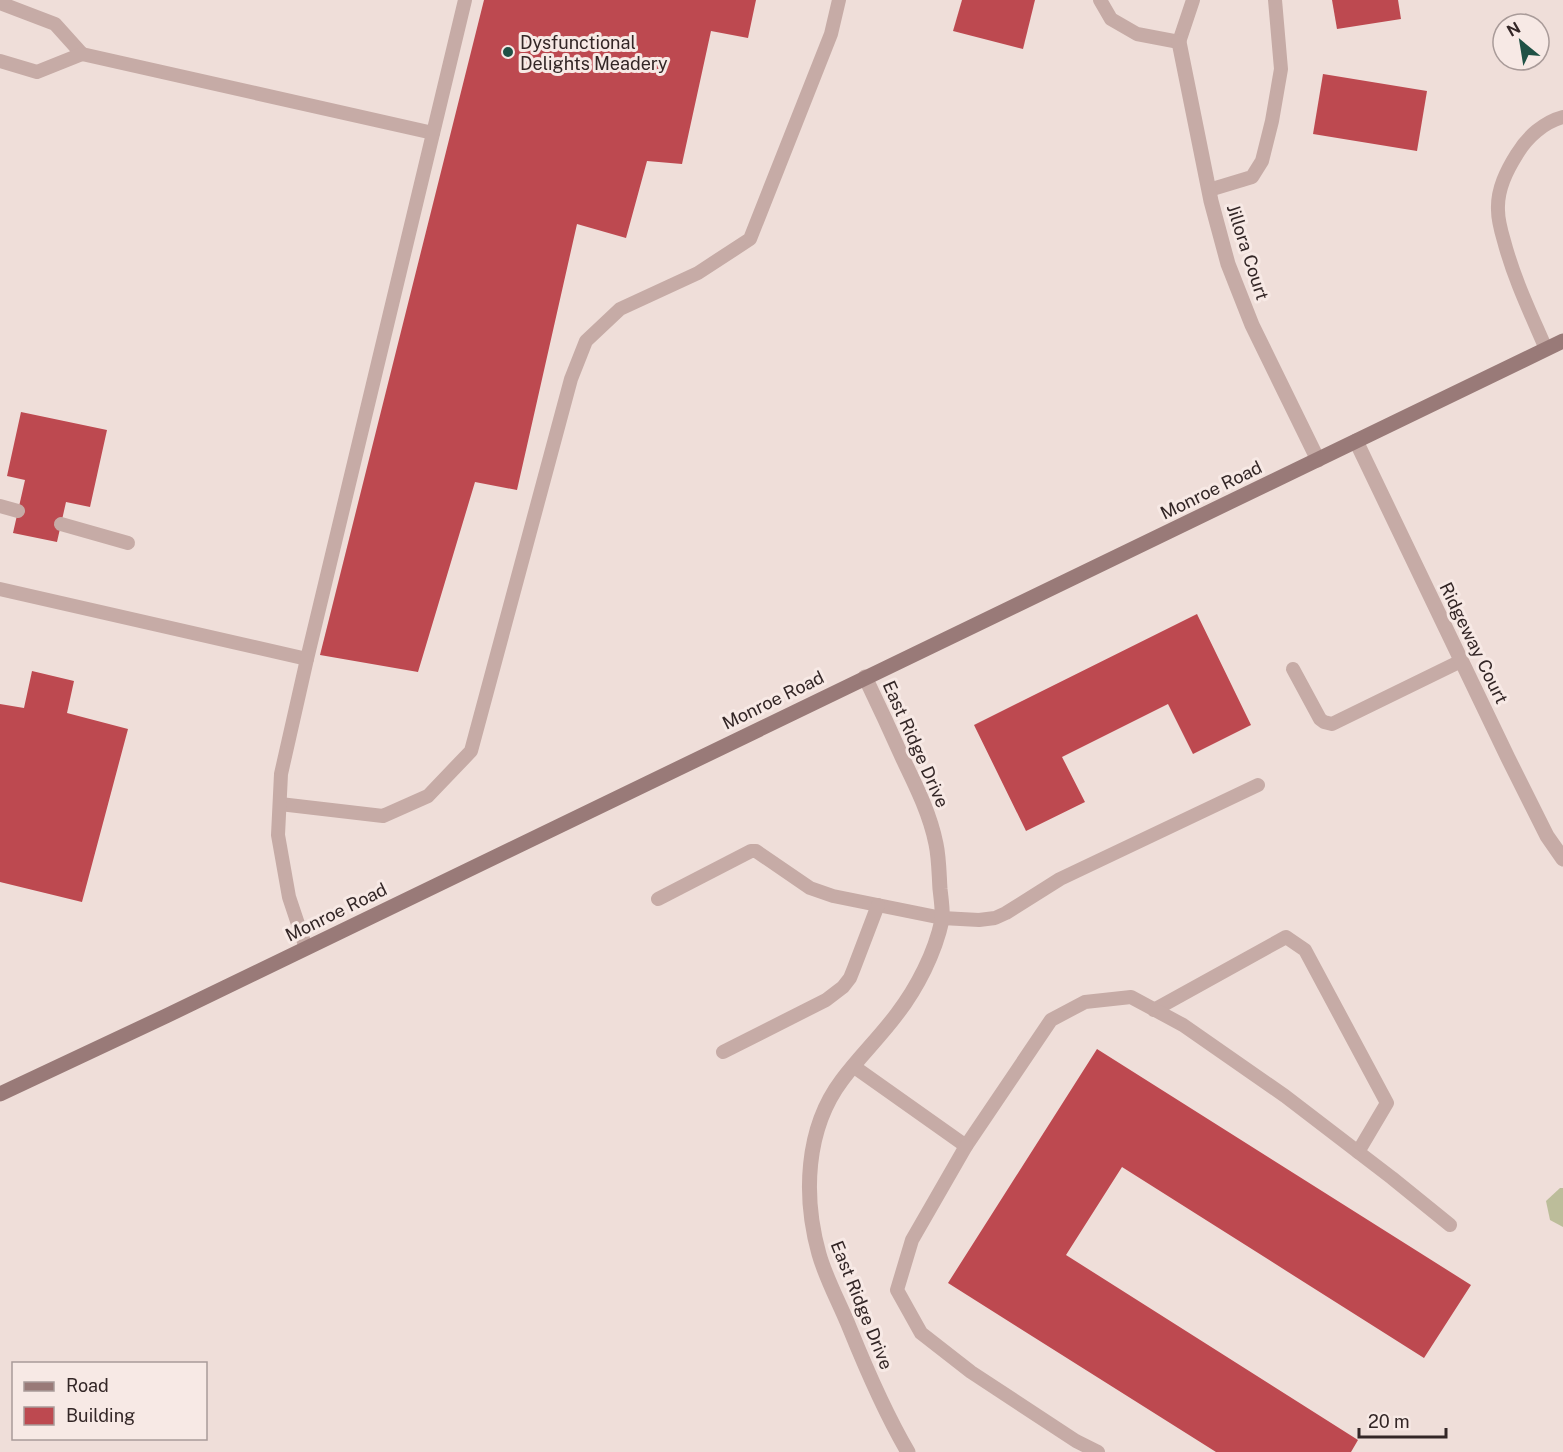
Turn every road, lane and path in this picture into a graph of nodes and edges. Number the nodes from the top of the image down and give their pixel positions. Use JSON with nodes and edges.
{"nodes":[{"id":1,"x":465,"y":0,"type":"edge"},
{"id":2,"x":839,"y":0,"type":"edge"},
{"id":3,"x":1101,"y":0,"type":"edge"},
{"id":4,"x":1193,"y":0,"type":"edge"},
{"id":5,"x":1275,"y":0,"type":"edge"},
{"id":6,"x":0,"y":3,"type":"edge"},
{"id":7,"x":1179,"y":42,"type":"junction"},
{"id":8,"x":82,"y":54,"type":"junction"},
{"id":9,"x":0,"y":61,"type":"edge"},
{"id":10,"x":1563,"y":117,"type":"edge"},
{"id":11,"x":433,"y":133,"type":"junction"},
{"id":12,"x":1209,"y":190,"type":"junction"},
{"id":13,"x":1563,"y":341,"type":"edge"},
{"id":14,"x":1546,"y":349,"type":"junction"},
{"id":15,"x":1356,"y":441,"type":"junction"},
{"id":16,"x":1318,"y":460,"type":"junction"},
{"id":17,"x":0,"y":506,"type":"edge"},
{"id":18,"x":18,"y":512,"type":"dead end"},
{"id":19,"x":61,"y":524,"type":"dead end"},
{"id":20,"x":128,"y":543,"type":"dead end"},
{"id":21,"x":0,"y":589,"type":"edge"},
{"id":22,"x":307,"y":659,"type":"junction"},
{"id":23,"x":1461,"y":661,"type":"junction"},
{"id":24,"x":1293,"y":669,"type":"dead end"},
{"id":25,"x":865,"y":677,"type":"junction"},
{"id":26,"x":1258,"y":785,"type":"dead end"},
{"id":27,"x":280,"y":804,"type":"junction"},
{"id":28,"x":1563,"y":859,"type":"edge"},
{"id":29,"x":658,"y":899,"type":"dead end"},
{"id":30,"x":878,"y":905,"type":"junction"},
{"id":31,"x":942,"y":918,"type":"junction"},
{"id":32,"x":306,"y":948,"type":"junction"},
{"id":33,"x":1154,"y":1010,"type":"junction"},
{"id":34,"x":723,"y":1052,"type":"dead end"},
{"id":35,"x":853,"y":1066,"type":"junction"},
{"id":36,"x":0,"y":1094,"type":"edge"},
{"id":37,"x":966,"y":1146,"type":"junction"},
{"id":38,"x":1358,"y":1152,"type":"junction"},
{"id":39,"x":1450,"y":1225,"type":"dead end"},
{"id":40,"x":908,"y":1452,"type":"edge"},
{"id":41,"x":1098,"y":1452,"type":"edge"}],
"edges":[{"from":1,"to":11,"type":"lane"},
{"from":2,"to":27,"type":"lane"},
{"from":3,"to":7,"type":"lane"},
{"from":4,"to":7,"type":"lane"},
{"from":5,"to":12,"type":"lane"},
{"from":6,"to":8,"type":"lane"},
{"from":7,"to":12,"type":"street","name":"Jillora Court"},
{"from":8,"to":9,"type":"lane"},
{"from":8,"to":11,"type":"lane"},
{"from":10,"to":14,"type":"lane"},
{"from":11,"to":22,"type":"lane"},
{"from":12,"to":16,"type":"street","name":"Jillora Court"},
{"from":13,"to":14,"type":"street","name":"Monroe Road"},
{"from":14,"to":15,"type":"street","name":"Monroe Road"},
{"from":15,"to":16,"type":"street","name":"Monroe Road"},
{"from":15,"to":23,"type":"street","name":"Ridgeway Court"},
{"from":16,"to":25,"type":"street","name":"Monroe Road"},
{"from":17,"to":18,"type":"lane"},
{"from":19,"to":20,"type":"lane"},
{"from":21,"to":22,"type":"lane"},
{"from":22,"to":27,"type":"lane"},
{"from":23,"to":24,"type":"lane"},
{"from":23,"to":28,"type":"street","name":"Ridgeway Court"},
{"from":25,"to":31,"type":"street","name":"East Ridge Drive"},
{"from":25,"to":32,"type":"street","name":"Monroe Road"},
{"from":26,"to":31,"type":"lane"},
{"from":27,"to":32,"type":"lane"},
{"from":29,"to":30,"type":"lane"},
{"from":30,"to":31,"type":"lane"},
{"from":30,"to":34,"type":"lane"},
{"from":31,"to":35,"type":"street","name":"East Ridge Drive"},
{"from":32,"to":36,"type":"street","name":"Monroe Road"},
{"from":33,"to":37,"type":"lane"},
{"from":33,"to":38,"type":"lane"},
{"from":33,"to":38,"type":"lane"},
{"from":35,"to":37,"type":"lane"},
{"from":35,"to":40,"type":"street","name":"East Ridge Drive"},
{"from":37,"to":41,"type":"lane"},
{"from":38,"to":39,"type":"lane"}]}
